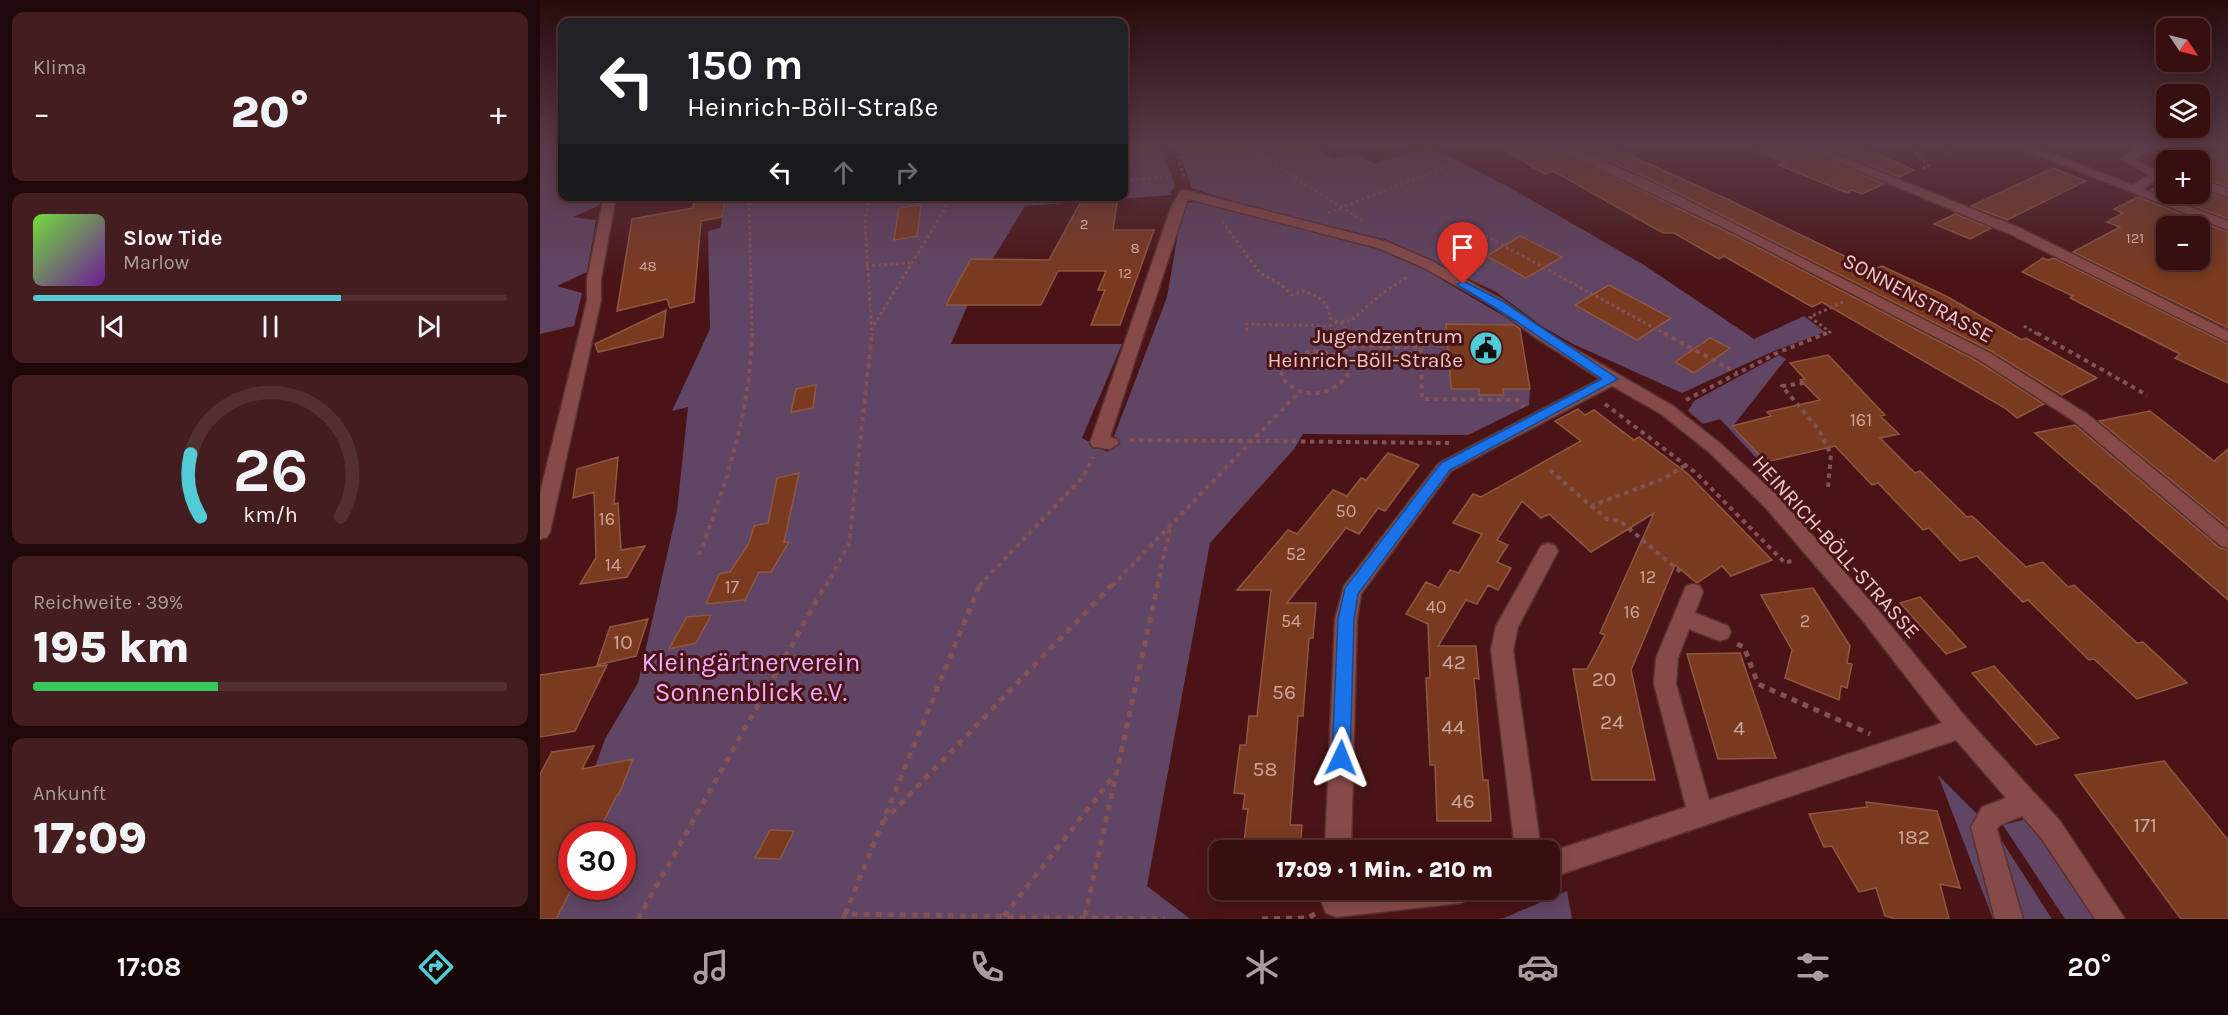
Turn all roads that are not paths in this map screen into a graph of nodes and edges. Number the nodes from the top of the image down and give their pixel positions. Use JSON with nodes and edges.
{"nodes":[{"id":1,"x":1653,"y":188,"type":"edge"},
{"id":2,"x":1908,"y":188,"type":"edge"},
{"id":3,"x":2128,"y":188,"type":"edge"},
{"id":4,"x":2137,"y":188,"type":"edge"},
{"id":5,"x":2213,"y":188,"type":"edge"},
{"id":6,"x":2133,"y":190,"type":"junction"},
{"id":7,"x":2228,"y":193,"type":"edge"},
{"id":8,"x":609,"y":201,"type":"edge"},
{"id":9,"x":2228,"y":226,"type":"edge"},
{"id":10,"x":2228,"y":337,"type":"edge"},
{"id":11,"x":1612,"y":379,"type":"junction"},
{"id":12,"x":1105,"y":443,"type":"road end"},
{"id":13,"x":540,"y":532,"type":"edge"},
{"id":14,"x":2228,"y":541,"type":"edge"},
{"id":15,"x":1548,"y":551,"type":"dead end"},
{"id":16,"x":1693,"y":592,"type":"road end"},
{"id":17,"x":1682,"y":617,"type":"junction"},
{"id":18,"x":1720,"y":632,"type":"road end"},
{"id":19,"x":1960,"y":728,"type":"junction"},
{"id":20,"x":2026,"y":802,"type":"junction"},
{"id":21,"x":1701,"y":815,"type":"junction"},
{"id":22,"x":1338,"y":840,"type":"edge"},
{"id":23,"x":1527,"y":840,"type":"edge"},
{"id":24,"x":1560,"y":862,"type":"edge"},
{"id":25,"x":2009,"y":919,"type":"edge"},
{"id":26,"x":2111,"y":919,"type":"edge"}],
"edges":[{"from":1,"to":14,"type":"street","name":"SONNENSTRASSE"},
{"from":2,"to":10,"type":"street"},
{"from":3,"to":6,"type":"street"},
{"from":4,"to":6,"type":"street"},
{"from":5,"to":7,"type":"street"},
{"from":6,"to":9,"type":"street"},
{"from":8,"to":13,"type":"street"},
{"from":11,"to":12,"type":"street","name":"HEINRICH-BÖLL-STRASSE"},
{"from":11,"to":19,"type":"street","name":"HEINRICH-BÖLL-STRASSE"},
{"from":11,"to":22,"type":"street"},
{"from":15,"to":23,"type":"street"},
{"from":16,"to":17,"type":"street"},
{"from":17,"to":18,"type":"street"},
{"from":17,"to":21,"type":"street"},
{"from":19,"to":20,"type":"street","name":"HEINRICH-BÖLL-STRASSE"},
{"from":19,"to":21,"type":"street"},
{"from":20,"to":25,"type":"street"},
{"from":20,"to":26,"type":"street","name":"HEINRICH-BÖLL-STRASSE"},
{"from":21,"to":24,"type":"street"}]}
